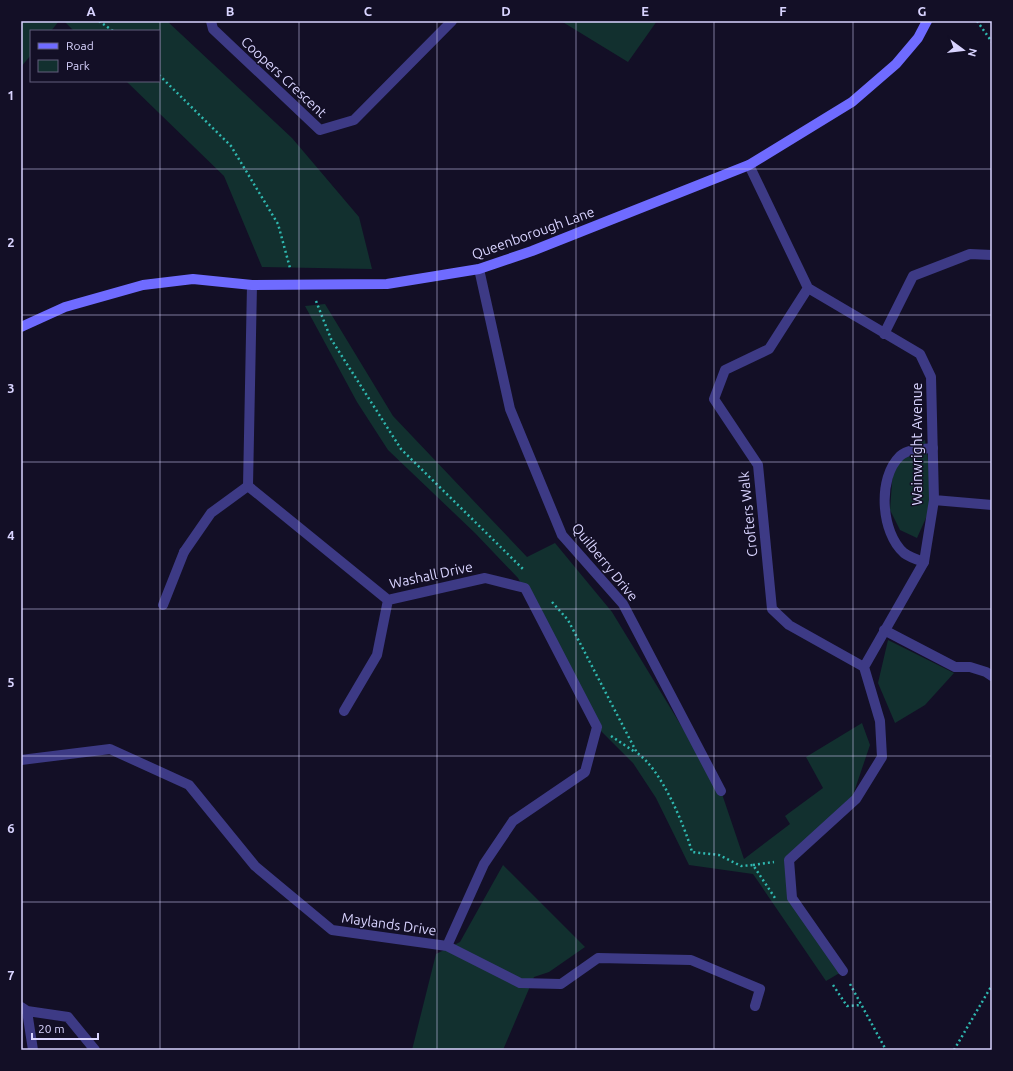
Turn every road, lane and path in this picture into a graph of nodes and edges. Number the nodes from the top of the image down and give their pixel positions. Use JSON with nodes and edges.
{"nodes":[{"id":1,"x":99,"y":21,"type":"edge"},
{"id":2,"x":211,"y":21,"type":"edge"},
{"id":3,"x":452,"y":21,"type":"edge"},
{"id":4,"x":928,"y":21,"type":"edge"},
{"id":5,"x":977,"y":21,"type":"edge"},
{"id":6,"x":111,"y":30,"type":"edge"},
{"id":7,"x":992,"y":42,"type":"edge"},
{"id":8,"x":160,"y":77,"type":"edge"},
{"id":9,"x":749,"y":165,"type":"junction"},
{"id":10,"x":992,"y":254,"type":"edge"},
{"id":11,"x":479,"y":269,"type":"junction"},
{"id":12,"x":308,"y":284,"type":"junction"},
{"id":13,"x":252,"y":285,"type":"junction"},
{"id":14,"x":294,"y":285,"type":"junction"},
{"id":15,"x":808,"y":288,"type":"junction"},
{"id":16,"x":21,"y":327,"type":"edge"},
{"id":17,"x":884,"y":334,"type":"junction"},
{"id":18,"x":933,"y":448,"type":"junction"},
{"id":19,"x":248,"y":486,"type":"junction"},
{"id":20,"x":934,"y":500,"type":"junction"},
{"id":21,"x":992,"y":505,"type":"edge"},
{"id":22,"x":924,"y":562,"type":"junction"},
{"id":23,"x":528,"y":575,"type":"dead end"},
{"id":24,"x":548,"y":598,"type":"dead end"},
{"id":25,"x":388,"y":600,"type":"junction"},
{"id":26,"x":163,"y":605,"type":"dead end"},
{"id":27,"x":884,"y":630,"type":"junction"},
{"id":28,"x":864,"y":667,"type":"junction"},
{"id":29,"x":992,"y":676,"type":"edge"},
{"id":30,"x":344,"y":711,"type":"dead end"},
{"id":31,"x":597,"y":727,"type":"junction"},
{"id":32,"x":636,"y":753,"type":"junction"},
{"id":33,"x":21,"y":760,"type":"edge"},
{"id":34,"x":721,"y":791,"type":"dead end"},
{"id":35,"x":777,"y":900,"type":"dead end"},
{"id":36,"x":447,"y":946,"type":"junction"},
{"id":37,"x":843,"y":971,"type":"joint"},
{"id":38,"x":829,"y":979,"type":"dead end"},
{"id":39,"x":992,"y":984,"type":"edge"},
{"id":40,"x":861,"y":1005,"type":"junction"},
{"id":41,"x":755,"y":1006,"type":"dead end"},
{"id":42,"x":24,"y":1009,"type":"edge"},
{"id":43,"x":33,"y":1050,"type":"edge"},
{"id":44,"x":95,"y":1050,"type":"edge"},
{"id":45,"x":886,"y":1050,"type":"edge"},
{"id":46,"x":954,"y":1050,"type":"edge"}],
"edges":[{"from":1,"to":6,"type":"path"},
{"from":2,"to":3,"type":"street","name":"Coopers Crescent"},
{"from":4,"to":9,"type":"street","name":"Queenborough Lane"},
{"from":5,"to":7,"type":"path"},
{"from":8,"to":14,"type":"path"},
{"from":9,"to":11,"type":"street","name":"Queenborough Lane"},
{"from":9,"to":15,"type":"street"},
{"from":10,"to":17,"type":"street"},
{"from":11,"to":12,"type":"street","name":"Queenborough Lane"},
{"from":11,"to":34,"type":"street","name":"Quilberry Drive"},
{"from":12,"to":14,"type":"street","name":"Queenborough Lane"},
{"from":12,"to":23,"type":"path"},
{"from":13,"to":14,"type":"street","name":"Queenborough Lane"},
{"from":13,"to":16,"type":"street","name":"Queenborough Lane"},
{"from":13,"to":19,"type":"street"},
{"from":15,"to":17,"type":"street","name":"Wainwright Avenue"},
{"from":15,"to":28,"type":"street","name":"Crofters Walk"},
{"from":17,"to":18,"type":"street","name":"Wainwright Avenue"},
{"from":18,"to":20,"type":"street","name":"Wainwright Avenue"},
{"from":18,"to":22,"type":"street"},
{"from":19,"to":25,"type":"street","name":"Washall Drive"},
{"from":19,"to":26,"type":"street"},
{"from":20,"to":21,"type":"street"},
{"from":20,"to":22,"type":"street","name":"Wainwright Avenue"},
{"from":22,"to":27,"type":"street","name":"Wainwright Avenue"},
{"from":24,"to":32,"type":"path"},
{"from":25,"to":30,"type":"street"},
{"from":25,"to":31,"type":"street","name":"Washall Drive"},
{"from":27,"to":28,"type":"street","name":"Wainwright Avenue"},
{"from":27,"to":29,"type":"street"},
{"from":28,"to":37,"type":"street"},
{"from":31,"to":32,"type":"path"},
{"from":31,"to":36,"type":"street"},
{"from":32,"to":35,"type":"path"},
{"from":33,"to":36,"type":"street","name":"Maylands Drive"},
{"from":36,"to":41,"type":"street","name":"Maylands Drive"},
{"from":37,"to":40,"type":"path"},
{"from":38,"to":40,"type":"path"},
{"from":39,"to":46,"type":"path"},
{"from":40,"to":45,"type":"path"},
{"from":42,"to":43,"type":"street"},
{"from":42,"to":44,"type":"street"}]}
